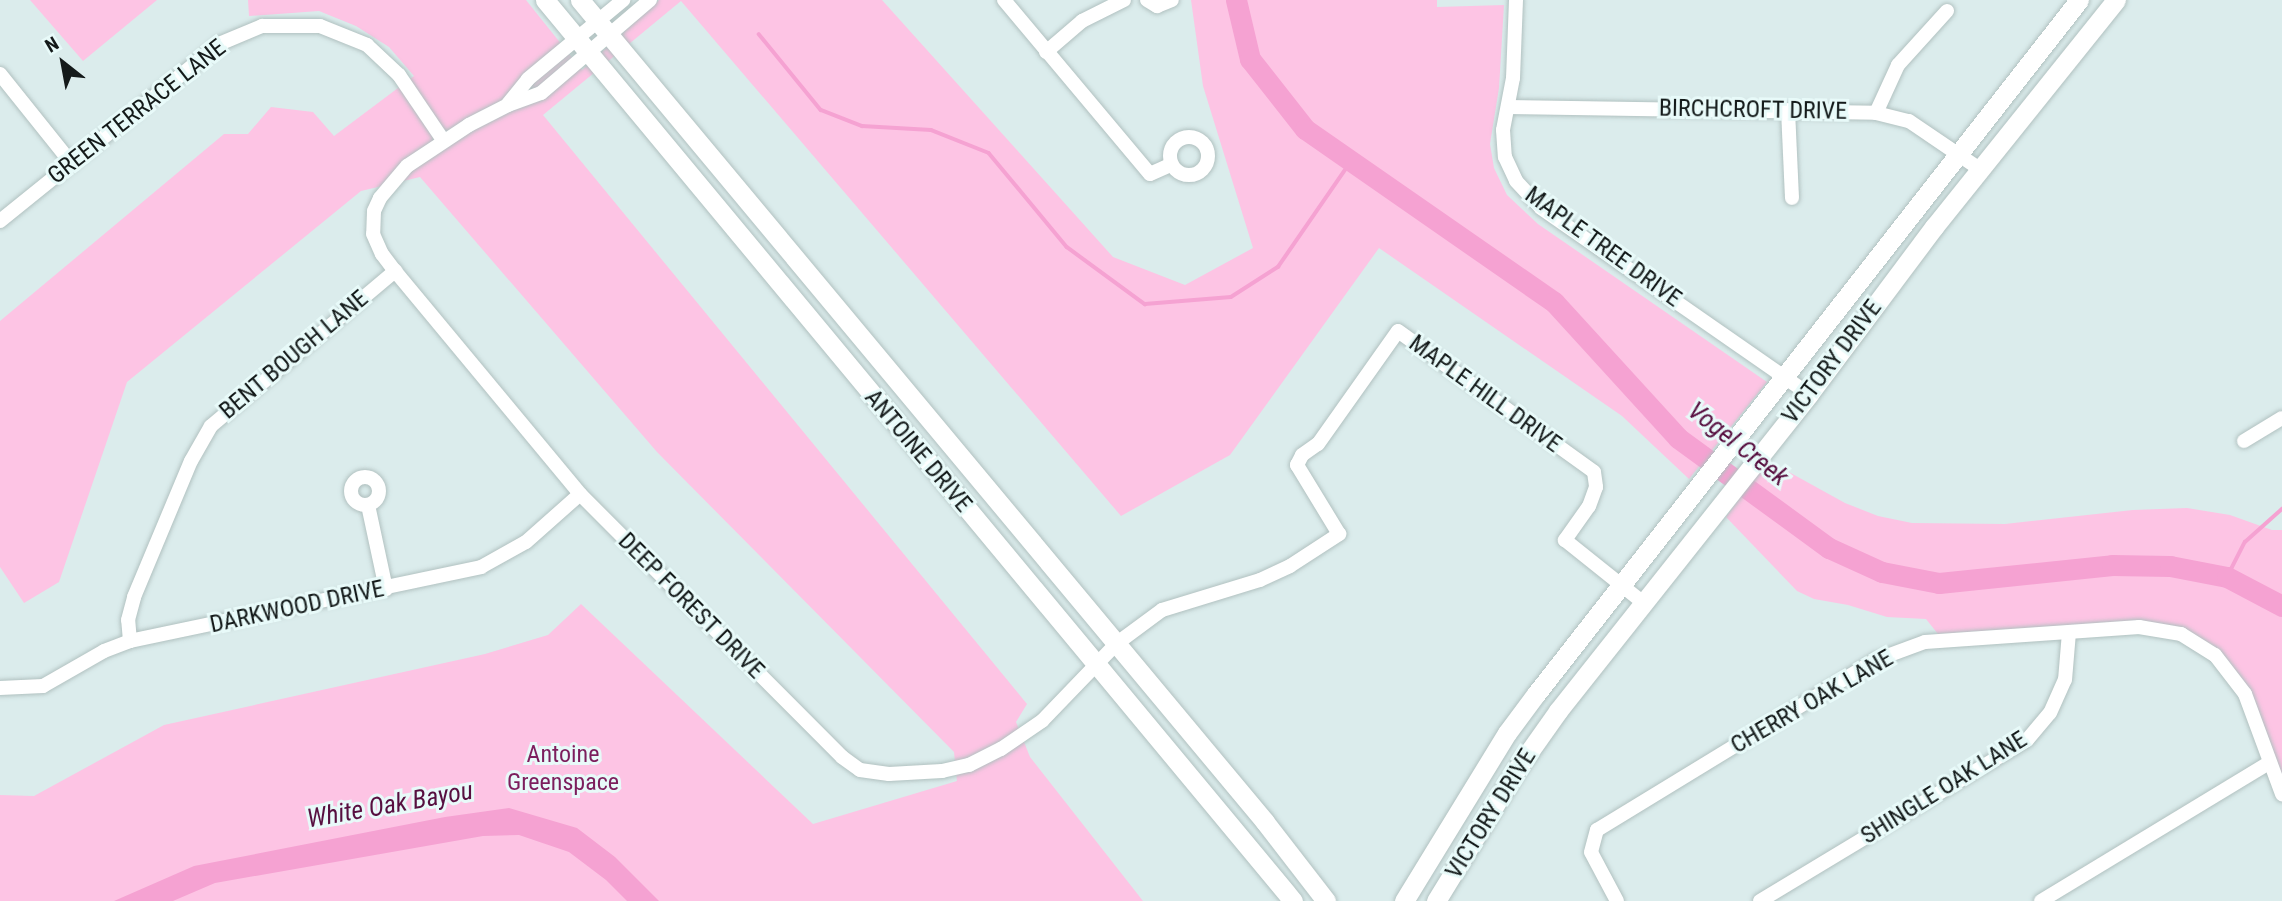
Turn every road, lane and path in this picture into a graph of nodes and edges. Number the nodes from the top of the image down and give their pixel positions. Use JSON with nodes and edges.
{"nodes":[{"id":1,"x":545,"y":0,"type":"edge"},
{"id":2,"x":580,"y":0,"type":"edge"},
{"id":3,"x":623,"y":0,"type":"edge"},
{"id":4,"x":650,"y":0,"type":"edge"},
{"id":5,"x":1003,"y":0,"type":"edge"},
{"id":6,"x":1124,"y":0,"type":"edge"},
{"id":7,"x":1147,"y":0,"type":"edge"},
{"id":8,"x":1172,"y":0,"type":"edge"},
{"id":9,"x":1516,"y":0,"type":"edge"},
{"id":10,"x":2079,"y":0,"type":"edge"},
{"id":11,"x":2116,"y":0,"type":"edge"},
{"id":12,"x":1947,"y":11,"type":"dead end"},
{"id":13,"x":602,"y":28,"type":"junction"},
{"id":14,"x":582,"y":45,"type":"junction"},
{"id":15,"x":1046,"y":52,"type":"junction"},
{"id":16,"x":0,"y":74,"type":"edge"},
{"id":17,"x":1508,"y":107,"type":"junction"},
{"id":18,"x":1788,"y":110,"type":"junction"},
{"id":19,"x":1876,"y":113,"type":"junction"},
{"id":20,"x":443,"y":140,"type":"junction"},
{"id":21,"x":1957,"y":154,"type":"junction"},
{"id":22,"x":712,"y":160,"type":"junction"},
{"id":23,"x":72,"y":164,"type":"junction"},
{"id":24,"x":1172,"y":164,"type":"dead end"},
{"id":25,"x":1981,"y":170,"type":"junction"},
{"id":26,"x":691,"y":178,"type":"junction"},
{"id":27,"x":1792,"y":198,"type":"dead end"},
{"id":28,"x":0,"y":221,"type":"edge"},
{"id":29,"x":395,"y":271,"type":"junction"},
{"id":30,"x":822,"y":292,"type":"junction"},
{"id":31,"x":801,"y":309,"type":"junction"},
{"id":32,"x":1784,"y":376,"type":"junction"},
{"id":33,"x":1809,"y":394,"type":"junction"},
{"id":34,"x":2282,"y":418,"type":"edge"},
{"id":35,"x":2244,"y":441,"type":"dead end"},
{"id":36,"x":970,"y":467,"type":"junction"},
{"id":37,"x":947,"y":486,"type":"junction"},
{"id":38,"x":580,"y":494,"type":"junction"},
{"id":39,"x":368,"y":505,"type":"dead end"},
{"id":40,"x":1622,"y":585,"type":"junction"},
{"id":41,"x":386,"y":589,"type":"junction"},
{"id":42,"x":1645,"y":604,"type":"junction"},
{"id":43,"x":2069,"y":632,"type":"junction"},
{"id":44,"x":130,"y":641,"type":"junction"},
{"id":45,"x":1116,"y":644,"type":"junction"},
{"id":46,"x":1095,"y":665,"type":"junction"},
{"id":47,"x":0,"y":688,"type":"edge"},
{"id":48,"x":2269,"y":763,"type":"junction"},
{"id":49,"x":1219,"y":769,"type":"junction"},
{"id":50,"x":1200,"y":790,"type":"junction"},
{"id":51,"x":2282,"y":794,"type":"edge"},
{"id":52,"x":1459,"y":813,"type":"junction"},
{"id":53,"x":1483,"y":824,"type":"junction"},
{"id":54,"x":1293,"y":901,"type":"edge"},
{"id":55,"x":1326,"y":901,"type":"edge"},
{"id":56,"x":1404,"y":901,"type":"edge"},
{"id":57,"x":1436,"y":901,"type":"edge"},
{"id":58,"x":1617,"y":901,"type":"edge"},
{"id":59,"x":1760,"y":901,"type":"edge"},
{"id":60,"x":2041,"y":901,"type":"edge"}],
"edges":[{"from":1,"to":14,"type":"main road","name":"ANTOINE DRIVE"},
{"from":2,"to":13,"type":"main road","name":"ANTOINE DRIVE"},
{"from":3,"to":13,"type":"street"},
{"from":4,"to":13,"type":"street"},
{"from":5,"to":15,"type":"street"},
{"from":6,"to":15,"type":"street"},
{"from":7,"to":8,"type":"street"},
{"from":9,"to":17,"type":"street","name":"MAPLE TREE DRIVE"},
{"from":10,"to":21,"type":"main road","name":"VICTORY DRIVE"},
{"from":11,"to":25,"type":"main road","name":"VICTORY DRIVE"},
{"from":12,"to":19,"type":"street"},
{"from":13,"to":14,"type":"street"},
{"from":13,"to":22,"type":"main road","name":"ANTOINE DRIVE"},
{"from":14,"to":20,"type":"street"},
{"from":14,"to":26,"type":"main road","name":"ANTOINE DRIVE"},
{"from":15,"to":24,"type":"street"},
{"from":16,"to":23,"type":"street"},
{"from":17,"to":18,"type":"street","name":"BIRCHCROFT DRIVE"},
{"from":17,"to":32,"type":"street","name":"MAPLE TREE DRIVE"},
{"from":18,"to":19,"type":"street","name":"BIRCHCROFT DRIVE"},
{"from":18,"to":27,"type":"street"},
{"from":19,"to":21,"type":"street","name":"BIRCHCROFT DRIVE"},
{"from":20,"to":23,"type":"street","name":"GREEN TERRACE LANE"},
{"from":20,"to":29,"type":"street","name":"DEEP FOREST DRIVE"},
{"from":21,"to":25,"type":"street","name":"BIRCHCROFT DRIVE"},
{"from":21,"to":32,"type":"main road","name":"VICTORY DRIVE"},
{"from":22,"to":26,"type":"main road"},
{"from":22,"to":30,"type":"main road","name":"ANTOINE DRIVE"},
{"from":23,"to":28,"type":"street","name":"GREEN TERRACE LANE"},
{"from":25,"to":33,"type":"main road","name":"VICTORY DRIVE"},
{"from":26,"to":31,"type":"main road","name":"ANTOINE DRIVE"},
{"from":29,"to":38,"type":"street","name":"DEEP FOREST DRIVE"},
{"from":29,"to":44,"type":"street","name":"BENT BOUGH LANE"},
{"from":30,"to":31,"type":"main road"},
{"from":30,"to":36,"type":"main road","name":"ANTOINE DRIVE"},
{"from":31,"to":37,"type":"main road","name":"ANTOINE DRIVE"},
{"from":32,"to":33,"type":"street","name":"MAPLE TREE DRIVE"},
{"from":32,"to":40,"type":"main road","name":"VICTORY DRIVE"},
{"from":33,"to":42,"type":"main road","name":"VICTORY DRIVE"},
{"from":34,"to":35,"type":"street"},
{"from":36,"to":37,"type":"main road"},
{"from":36,"to":45,"type":"main road","name":"ANTOINE DRIVE"},
{"from":37,"to":46,"type":"main road","name":"ANTOINE DRIVE"},
{"from":38,"to":41,"type":"street","name":"DARKWOOD DRIVE"},
{"from":38,"to":46,"type":"street","name":"DEEP FOREST DRIVE"},
{"from":39,"to":41,"type":"street"},
{"from":40,"to":42,"type":"street","name":"MAPLE HILL DRIVE"},
{"from":40,"to":45,"type":"street","name":"MAPLE HILL DRIVE"},
{"from":40,"to":52,"type":"main road","name":"VICTORY DRIVE"},
{"from":41,"to":44,"type":"street","name":"DARKWOOD DRIVE"},
{"from":42,"to":53,"type":"main road","name":"VICTORY DRIVE"},
{"from":43,"to":48,"type":"street","name":"CHERRY OAK LANE"},
{"from":43,"to":58,"type":"street","name":"CHERRY OAK LANE"},
{"from":43,"to":59,"type":"street","name":"SHINGLE OAK LANE"},
{"from":44,"to":47,"type":"street","name":"DARKWOOD DRIVE"},
{"from":45,"to":46,"type":"street","name":"DEEP FOREST DRIVE"},
{"from":45,"to":49,"type":"main road","name":"ANTOINE DRIVE"},
{"from":46,"to":50,"type":"main road","name":"ANTOINE DRIVE"},
{"from":48,"to":51,"type":"street","name":"CHERRY OAK LANE"},
{"from":48,"to":60,"type":"street"},
{"from":49,"to":50,"type":"main road"},
{"from":49,"to":55,"type":"main road","name":"ANTOINE DRIVE"},
{"from":50,"to":54,"type":"main road","name":"ANTOINE DRIVE"},
{"from":52,"to":53,"type":"main road"},
{"from":52,"to":56,"type":"main road","name":"VICTORY DRIVE"},
{"from":53,"to":57,"type":"main road","name":"VICTORY DRIVE"}]}
